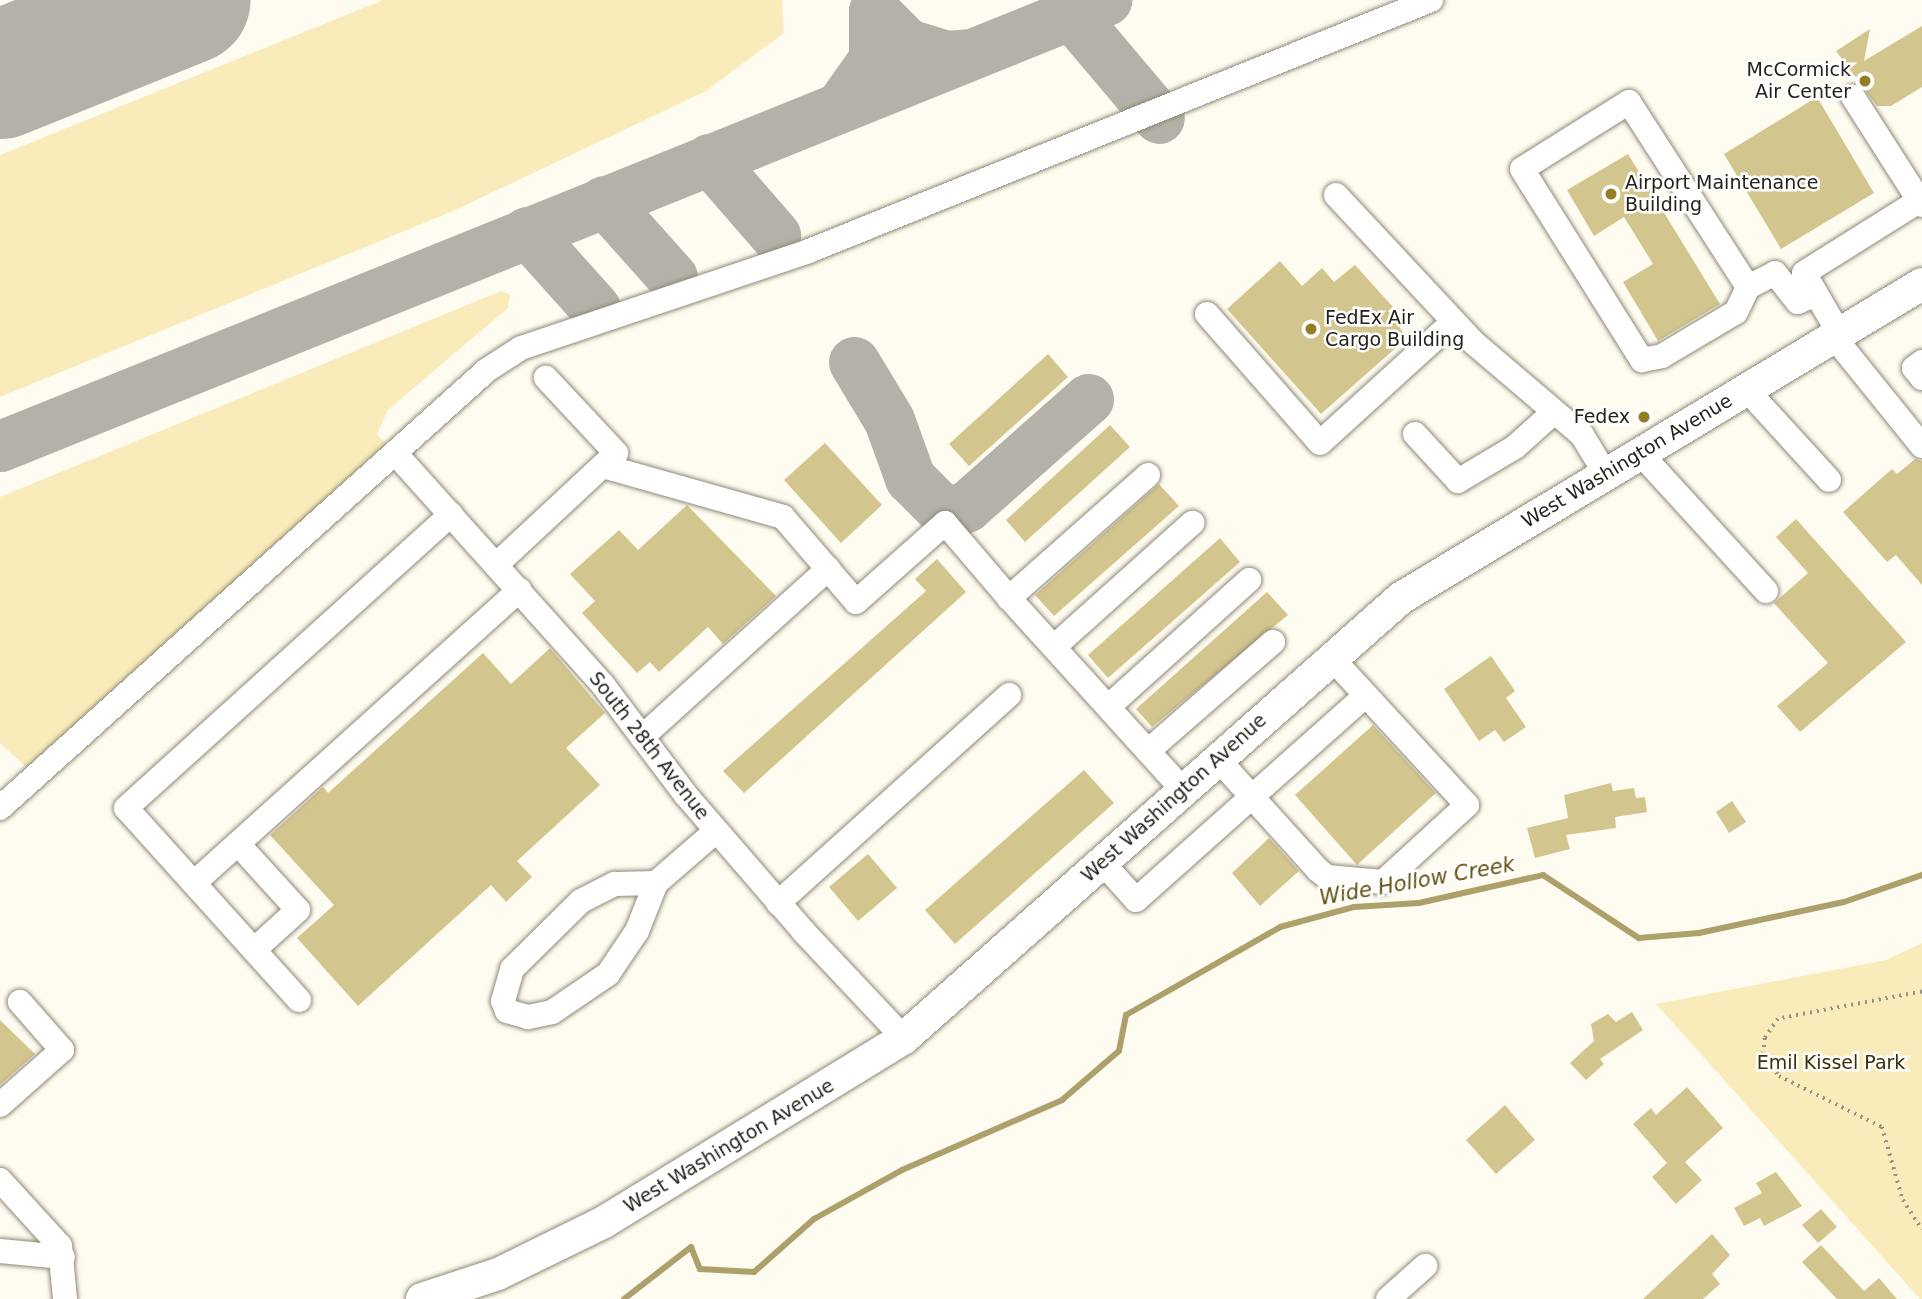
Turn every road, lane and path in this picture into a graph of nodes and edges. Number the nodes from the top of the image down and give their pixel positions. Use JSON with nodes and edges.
{"nodes":[{"id":1,"x":1431,"y":0,"type":"edge"},
{"id":2,"x":1853,"y":97,"type":"dead end"},
{"id":3,"x":1336,"y":195,"type":"dead end"},
{"id":4,"x":1921,"y":203,"type":"edge"},
{"id":5,"x":1922,"y":284,"type":"edge"},
{"id":6,"x":1748,"y":287,"type":"junction"},
{"id":7,"x":1816,"y":294,"type":"junction"},
{"id":8,"x":1207,"y":314,"type":"dead end"},
{"id":9,"x":1453,"y":321,"type":"junction"},
{"id":10,"x":1837,"y":335,"type":"junction"},
{"id":11,"x":1922,"y":362,"type":"edge"},
{"id":12,"x":546,"y":378,"type":"dead end"},
{"id":13,"x":1922,"y":378,"type":"edge"},
{"id":14,"x":1746,"y":389,"type":"junction"},
{"id":15,"x":1554,"y":412,"type":"junction"},
{"id":16,"x":1415,"y":433,"type":"dead end"},
{"id":17,"x":1922,"y":446,"type":"edge"},
{"id":18,"x":395,"y":453,"type":"junction"},
{"id":19,"x":1640,"y":453,"type":"junction"},
{"id":20,"x":603,"y":466,"type":"junction"},
{"id":21,"x":1605,"y":474,"type":"junction"},
{"id":22,"x":1148,"y":475,"type":"dead end"},
{"id":23,"x":1829,"y":480,"type":"dead end"},
{"id":24,"x":451,"y":514,"type":"junction"},
{"id":25,"x":1192,"y":523,"type":"dead end"},
{"id":26,"x":496,"y":565,"type":"junction"},
{"id":27,"x":828,"y":569,"type":"junction"},
{"id":28,"x":1249,"y":580,"type":"dead end"},
{"id":29,"x":519,"y":590,"type":"junction"},
{"id":30,"x":1766,"y":591,"type":"dead end"},
{"id":31,"x":1009,"y":598,"type":"junction"},
{"id":32,"x":1273,"y":642,"type":"dead end"},
{"id":33,"x":1054,"y":647,"type":"junction"},
{"id":34,"x":1331,"y":657,"type":"junction"},
{"id":35,"x":1009,"y":695,"type":"dead end"},
{"id":36,"x":1366,"y":695,"type":"junction"},
{"id":37,"x":1108,"y":706,"type":"junction"},
{"id":38,"x":642,"y":737,"type":"junction"},
{"id":39,"x":1148,"y":751,"type":"junction"},
{"id":40,"x":1216,"y":757,"type":"junction"},
{"id":41,"x":1182,"y":789,"type":"junction"},
{"id":42,"x":1251,"y":796,"type":"junction"},
{"id":43,"x":0,"y":808,"type":"edge"},
{"id":44,"x":716,"y":831,"type":"junction"},
{"id":45,"x":238,"y":844,"type":"junction"},
{"id":46,"x":1102,"y":862,"type":"junction"},
{"id":47,"x":194,"y":883,"type":"junction"},
{"id":48,"x":656,"y":883,"type":"junction"},
{"id":49,"x":778,"y":902,"type":"junction"},
{"id":50,"x":254,"y":950,"type":"junction"},
{"id":51,"x":1922,"y":992,"type":"edge"},
{"id":52,"x":299,"y":1000,"type":"dead end"},
{"id":53,"x":20,"y":1002,"type":"dead end"},
{"id":54,"x":904,"y":1038,"type":"junction"},
{"id":55,"x":0,"y":1105,"type":"edge"},
{"id":56,"x":0,"y":1180,"type":"edge"},
{"id":57,"x":1922,"y":1229,"type":"edge"},
{"id":58,"x":0,"y":1251,"type":"edge"},
{"id":59,"x":63,"y":1257,"type":"junction"},
{"id":60,"x":1425,"y":1266,"type":"dead end"},
{"id":61,"x":65,"y":1299,"type":"edge"},
{"id":62,"x":422,"y":1299,"type":"edge"},
{"id":63,"x":1388,"y":1299,"type":"edge"}],
"edges":[{"from":1,"to":18,"type":"street"},
{"from":2,"to":4,"type":"street"},
{"from":3,"to":9,"type":"street"},
{"from":4,"to":7,"type":"street"},
{"from":5,"to":10,"type":"main road","name":"West Washington Avenue"},
{"from":6,"to":6,"type":"street"},
{"from":6,"to":7,"type":"street"},
{"from":7,"to":10,"type":"street"},
{"from":8,"to":9,"type":"street"},
{"from":9,"to":15,"type":"street"},
{"from":10,"to":14,"type":"main road","name":"West Washington Avenue"},
{"from":10,"to":17,"type":"street"},
{"from":11,"to":13,"type":"street"},
{"from":12,"to":20,"type":"street"},
{"from":14,"to":19,"type":"main road","name":"West Washington Avenue"},
{"from":14,"to":23,"type":"street"},
{"from":15,"to":16,"type":"street"},
{"from":15,"to":21,"type":"street"},
{"from":18,"to":24,"type":"street","name":"South 28th Avenue"},
{"from":18,"to":43,"type":"street"},
{"from":19,"to":21,"type":"main road","name":"West Washington Avenue"},
{"from":19,"to":30,"type":"street"},
{"from":20,"to":26,"type":"street"},
{"from":20,"to":27,"type":"street"},
{"from":21,"to":34,"type":"main road","name":"West Washington Avenue"},
{"from":22,"to":31,"type":"street"},
{"from":24,"to":26,"type":"street","name":"South 28th Avenue"},
{"from":24,"to":47,"type":"street"},
{"from":25,"to":33,"type":"street"},
{"from":26,"to":29,"type":"street","name":"South 28th Avenue"},
{"from":27,"to":31,"type":"street"},
{"from":27,"to":38,"type":"street"},
{"from":28,"to":37,"type":"street"},
{"from":29,"to":38,"type":"street","name":"South 28th Avenue"},
{"from":29,"to":45,"type":"street"},
{"from":31,"to":33,"type":"street"},
{"from":32,"to":39,"type":"street"},
{"from":33,"to":37,"type":"street"},
{"from":34,"to":36,"type":"street"},
{"from":34,"to":40,"type":"main road","name":"West Washington Avenue"},
{"from":35,"to":49,"type":"street"},
{"from":36,"to":42,"type":"street"},
{"from":36,"to":42,"type":"street"},
{"from":37,"to":39,"type":"street"},
{"from":38,"to":44,"type":"street","name":"South 28th Avenue"},
{"from":39,"to":41,"type":"street"},
{"from":40,"to":41,"type":"main road","name":"West Washington Avenue"},
{"from":40,"to":42,"type":"street"},
{"from":41,"to":46,"type":"main road","name":"West Washington Avenue"},
{"from":42,"to":46,"type":"street"},
{"from":44,"to":48,"type":"street"},
{"from":44,"to":49,"type":"street","name":"South 28th Avenue"},
{"from":45,"to":47,"type":"street"},
{"from":45,"to":50,"type":"street"},
{"from":46,"to":54,"type":"main road","name":"West Washington Avenue"},
{"from":47,"to":50,"type":"street"},
{"from":48,"to":48,"type":"street"},
{"from":49,"to":54,"type":"street","name":"South 28th Avenue"},
{"from":50,"to":52,"type":"street"},
{"from":51,"to":57,"type":"path"},
{"from":53,"to":55,"type":"street"},
{"from":54,"to":62,"type":"main road","name":"West Washington Avenue"},
{"from":56,"to":59,"type":"street"},
{"from":58,"to":59,"type":"street"},
{"from":59,"to":61,"type":"street"},
{"from":60,"to":63,"type":"street"}]}
